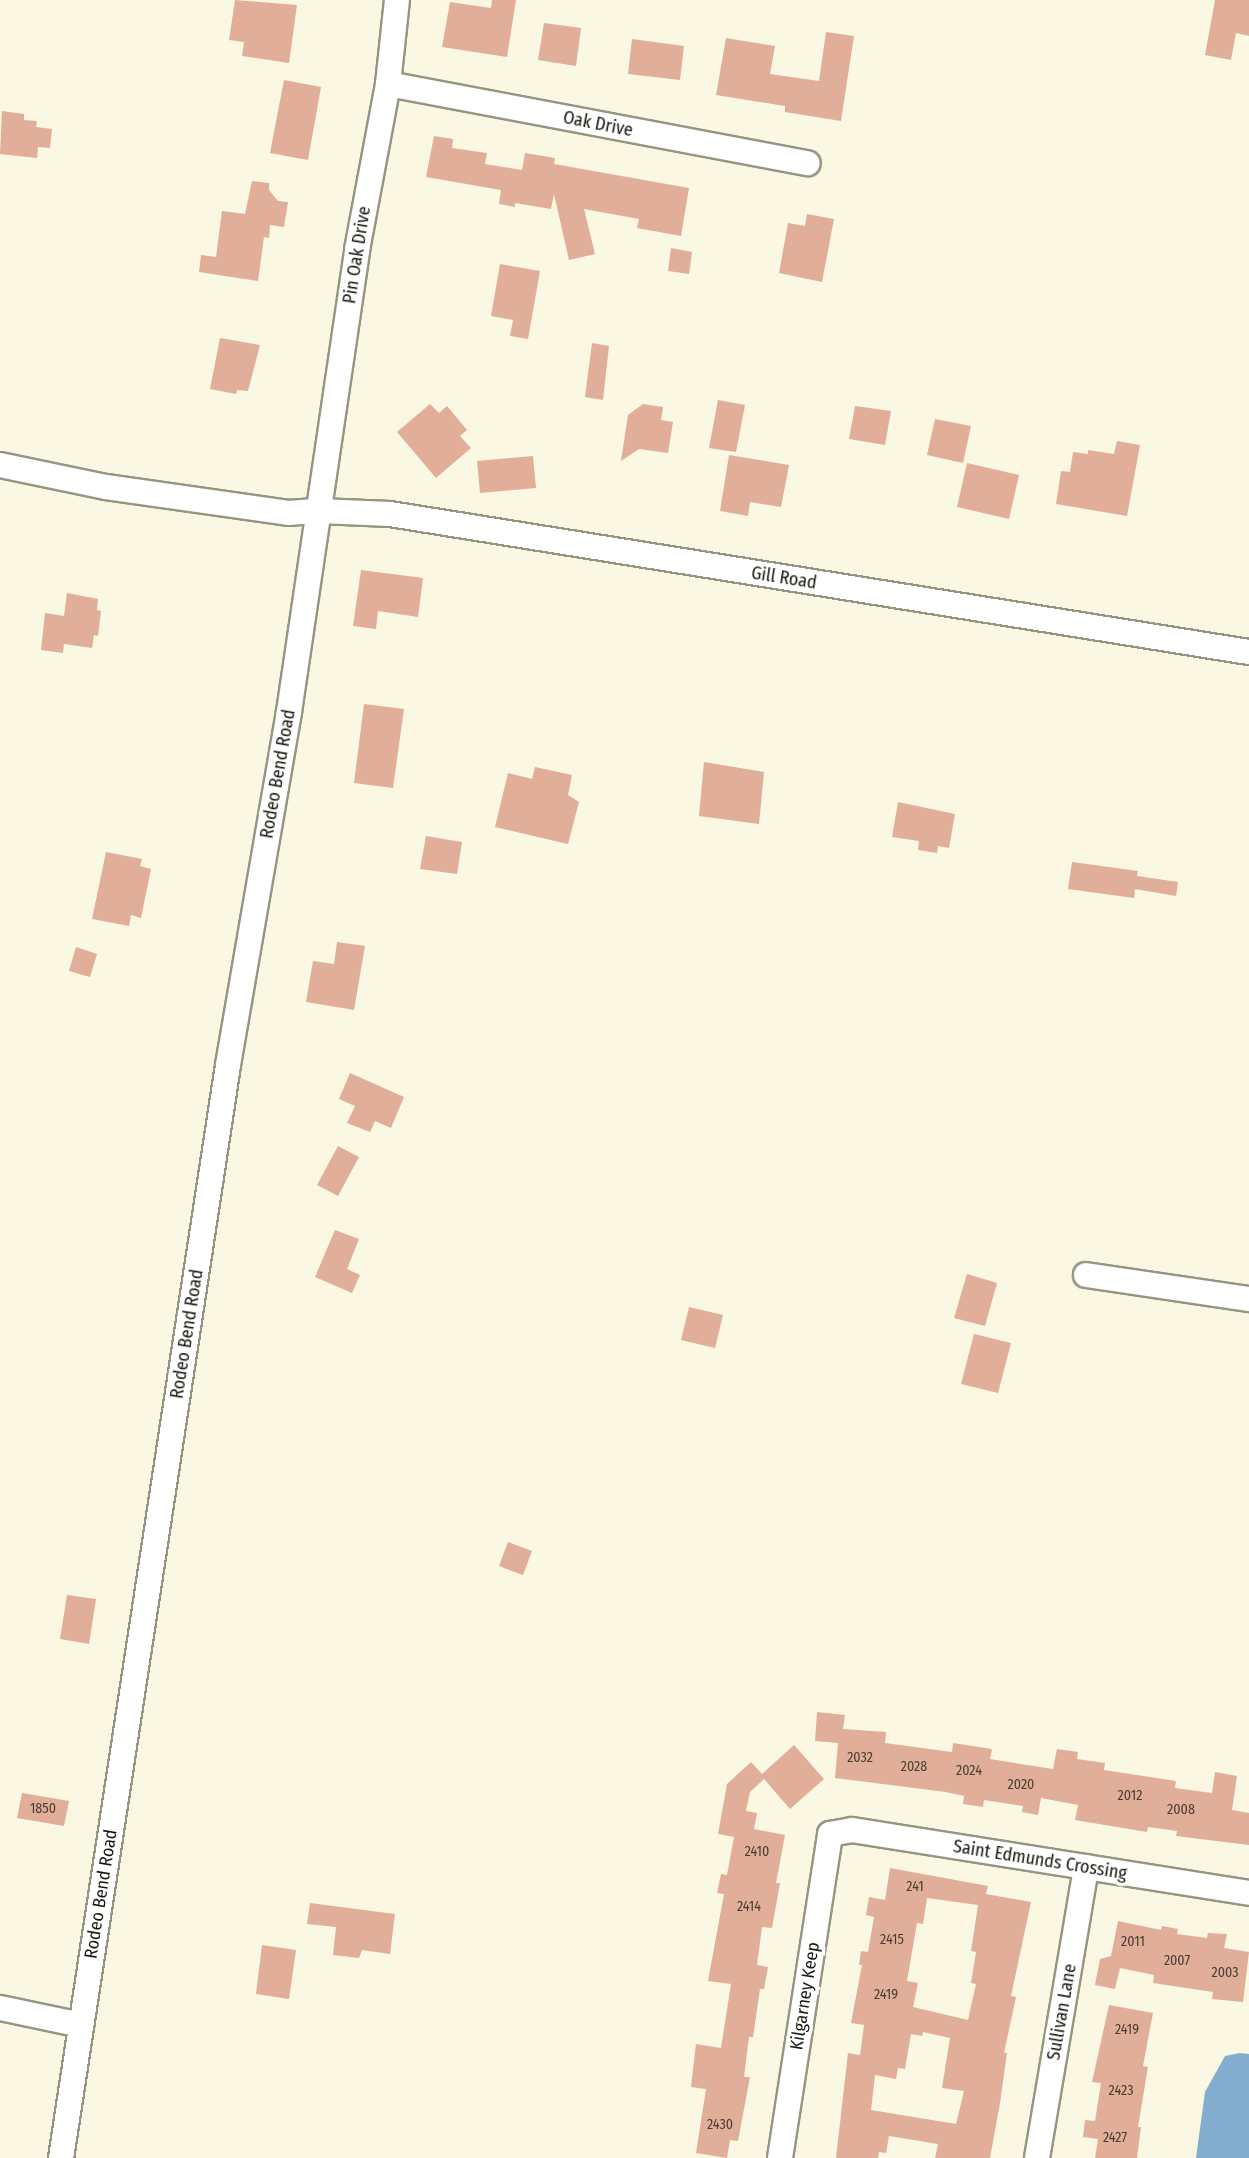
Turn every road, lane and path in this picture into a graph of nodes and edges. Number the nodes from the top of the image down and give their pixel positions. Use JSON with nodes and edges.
{"nodes":[{"id":1,"x":397,"y":0,"type":"edge"},
{"id":2,"x":388,"y":85,"type":"junction"},
{"id":3,"x":808,"y":163,"type":"dead end"},
{"id":4,"x":0,"y":465,"type":"edge"},
{"id":5,"x":319,"y":511,"type":"junction"},
{"id":6,"x":1249,"y":652,"type":"edge"},
{"id":7,"x":1086,"y":1275,"type":"dead end"},
{"id":8,"x":1249,"y":1298,"type":"edge"},
{"id":9,"x":830,"y":1834,"type":"joint"},
{"id":10,"x":1086,"y":1867,"type":"junction"},
{"id":11,"x":1249,"y":1893,"type":"edge"},
{"id":12,"x":0,"y":2008,"type":"edge"},
{"id":13,"x":81,"y":2025,"type":"junction"},
{"id":14,"x":61,"y":2158,"type":"edge"},
{"id":15,"x":780,"y":2158,"type":"edge"},
{"id":16,"x":1037,"y":2158,"type":"edge"}],
"edges":[{"from":1,"to":2,"type":"street","name":"Pin Oak Drive"},
{"from":2,"to":3,"type":"street","name":"Oak Drive"},
{"from":2,"to":5,"type":"street","name":"Pin Oak Drive"},
{"from":4,"to":5,"type":"street","name":"Gill Road"},
{"from":5,"to":6,"type":"street","name":"Gill Road"},
{"from":5,"to":13,"type":"street","name":"Rodeo Bend Road"},
{"from":7,"to":8,"type":"street"},
{"from":9,"to":10,"type":"street","name":"Saint Edmunds Crossing"},
{"from":9,"to":15,"type":"street","name":"Kilgarney Keep"},
{"from":10,"to":11,"type":"street","name":"Saint Edmunds Crossing"},
{"from":10,"to":16,"type":"street","name":"Sullivan Lane"},
{"from":12,"to":13,"type":"street"},
{"from":13,"to":14,"type":"street","name":"Rodeo Bend Road"}]}
